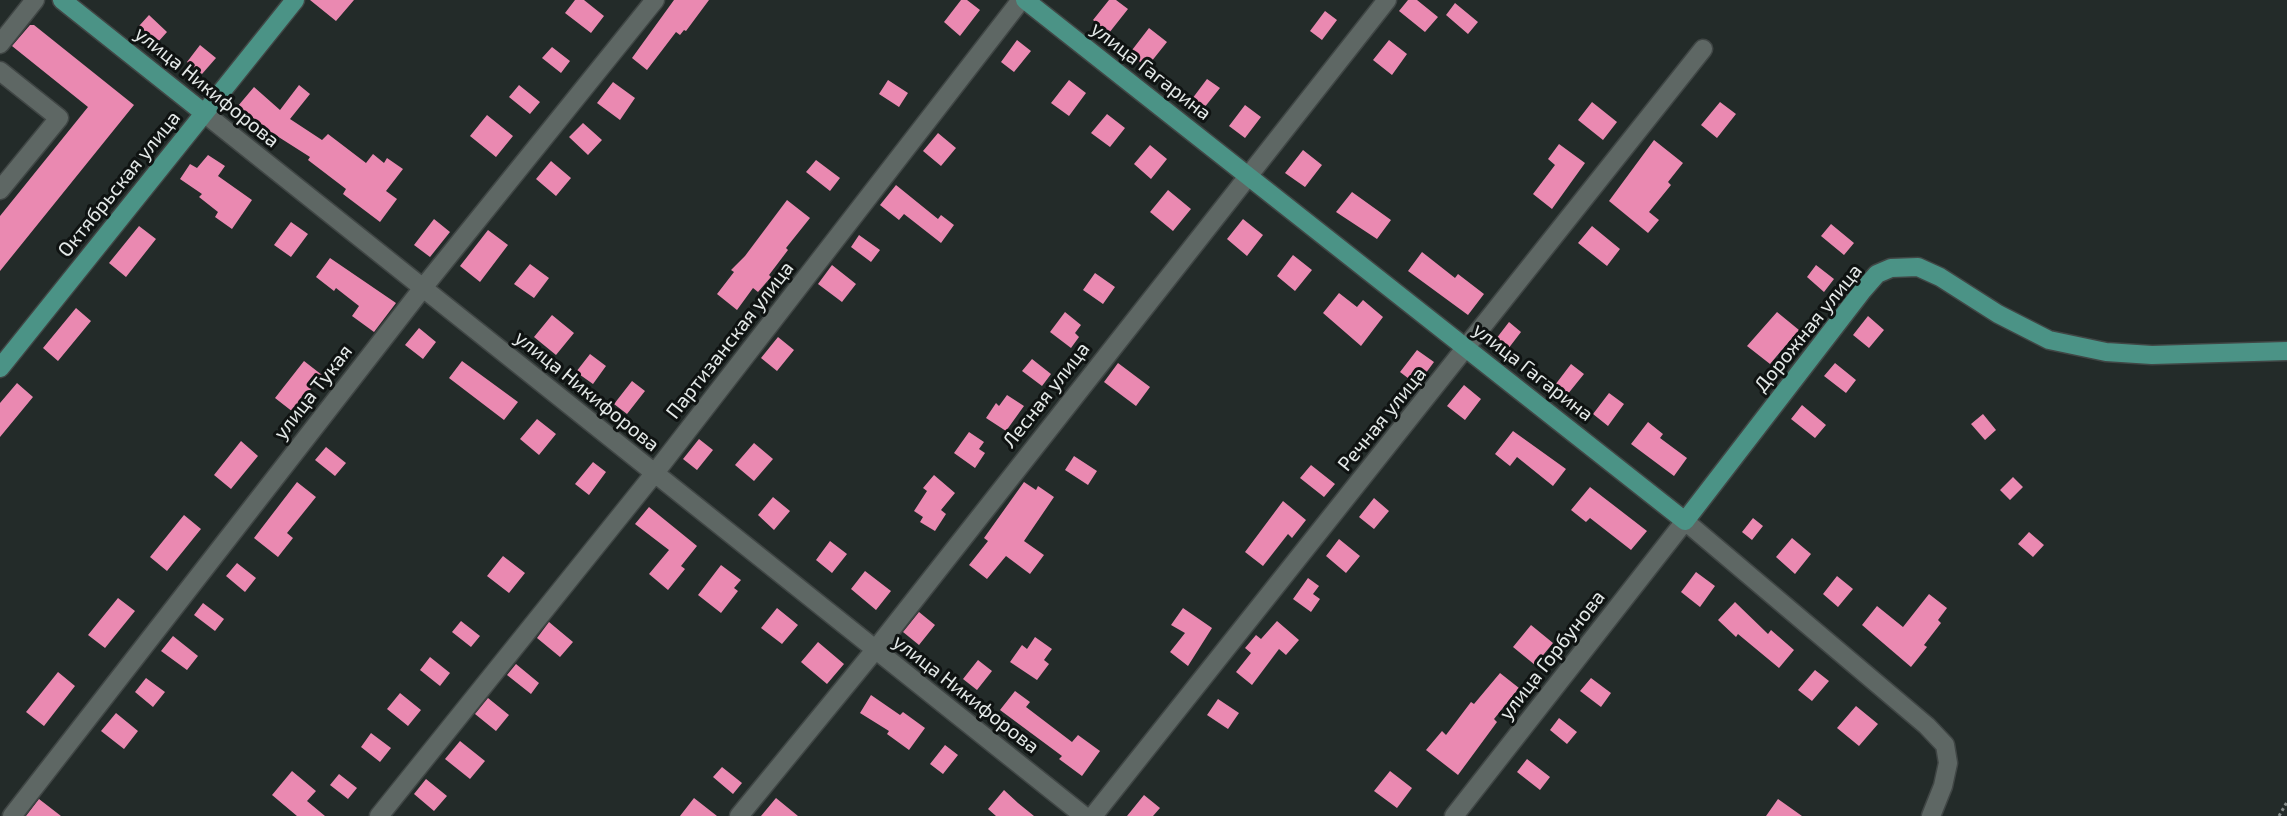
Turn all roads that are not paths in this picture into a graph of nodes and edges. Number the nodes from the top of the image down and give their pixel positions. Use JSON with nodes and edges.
{"nodes":[{"id":1,"x":36,"y":0,"type":"edge"},
{"id":2,"x":62,"y":0,"type":"edge"},
{"id":3,"x":295,"y":0,"type":"edge"},
{"id":4,"x":656,"y":0,"type":"edge"},
{"id":5,"x":1023,"y":0,"type":"edge"},
{"id":6,"x":1387,"y":0,"type":"edge"},
{"id":7,"x":0,"y":44,"type":"edge"},
{"id":8,"x":1703,"y":49,"type":"dead end"},
{"id":9,"x":0,"y":71,"type":"edge"},
{"id":10,"x":204,"y":114,"type":"junction"},
{"id":11,"x":1246,"y":175,"type":"junction"},
{"id":12,"x":0,"y":190,"type":"edge"},
{"id":13,"x":422,"y":289,"type":"junction"},
{"id":14,"x":1467,"y":349,"type":"junction"},
{"id":15,"x":2287,"y":351,"type":"edge"},
{"id":16,"x":0,"y":368,"type":"edge"},
{"id":17,"x":654,"y":474,"type":"junction"},
{"id":18,"x":1685,"y":521,"type":"junction"},
{"id":19,"x":875,"y":650,"type":"junction"},
{"id":20,"x":12,"y":816,"type":"edge"},
{"id":21,"x":379,"y":816,"type":"edge"},
{"id":22,"x":739,"y":816,"type":"edge"},
{"id":23,"x":1084,"y":816,"type":"edge"},
{"id":24,"x":1093,"y":816,"type":"edge"},
{"id":25,"x":1454,"y":816,"type":"edge"},
{"id":26,"x":1930,"y":816,"type":"edge"}],
"edges":[{"from":1,"to":7,"type":"street"},
{"from":2,"to":10,"type":"main road","name":"улица Никифорова"},
{"from":3,"to":10,"type":"main road","name":"Октябрьская улица"},
{"from":4,"to":13,"type":"street","name":"улица Тукая"},
{"from":5,"to":11,"type":"main road","name":"улица Гагарина"},
{"from":5,"to":17,"type":"street","name":"Партизанская улица"},
{"from":6,"to":11,"type":"street","name":"Лесная улица"},
{"from":8,"to":14,"type":"street","name":"Речная улица"},
{"from":9,"to":12,"type":"street"},
{"from":10,"to":13,"type":"street","name":"улица Никифорова"},
{"from":10,"to":16,"type":"main road","name":"Октябрьская улица"},
{"from":11,"to":14,"type":"main road","name":"улица Гагарина"},
{"from":11,"to":19,"type":"street","name":"Лесная улица"},
{"from":13,"to":17,"type":"street","name":"улица Никифорова"},
{"from":13,"to":20,"type":"street","name":"улица Тукая"},
{"from":14,"to":18,"type":"main road","name":"улица Гагарина"},
{"from":14,"to":24,"type":"street","name":"Речная улица"},
{"from":15,"to":18,"type":"main road","name":"Дорожная улица"},
{"from":17,"to":19,"type":"street","name":"улица Никифорова"},
{"from":17,"to":21,"type":"street","name":"Партизанская улица"},
{"from":18,"to":25,"type":"street","name":"улица Горбунова"},
{"from":18,"to":26,"type":"street","name":"улица Гагарина"},
{"from":19,"to":22,"type":"street","name":"Лесная улица"},
{"from":19,"to":23,"type":"street","name":"улица Никифорова"}]}
